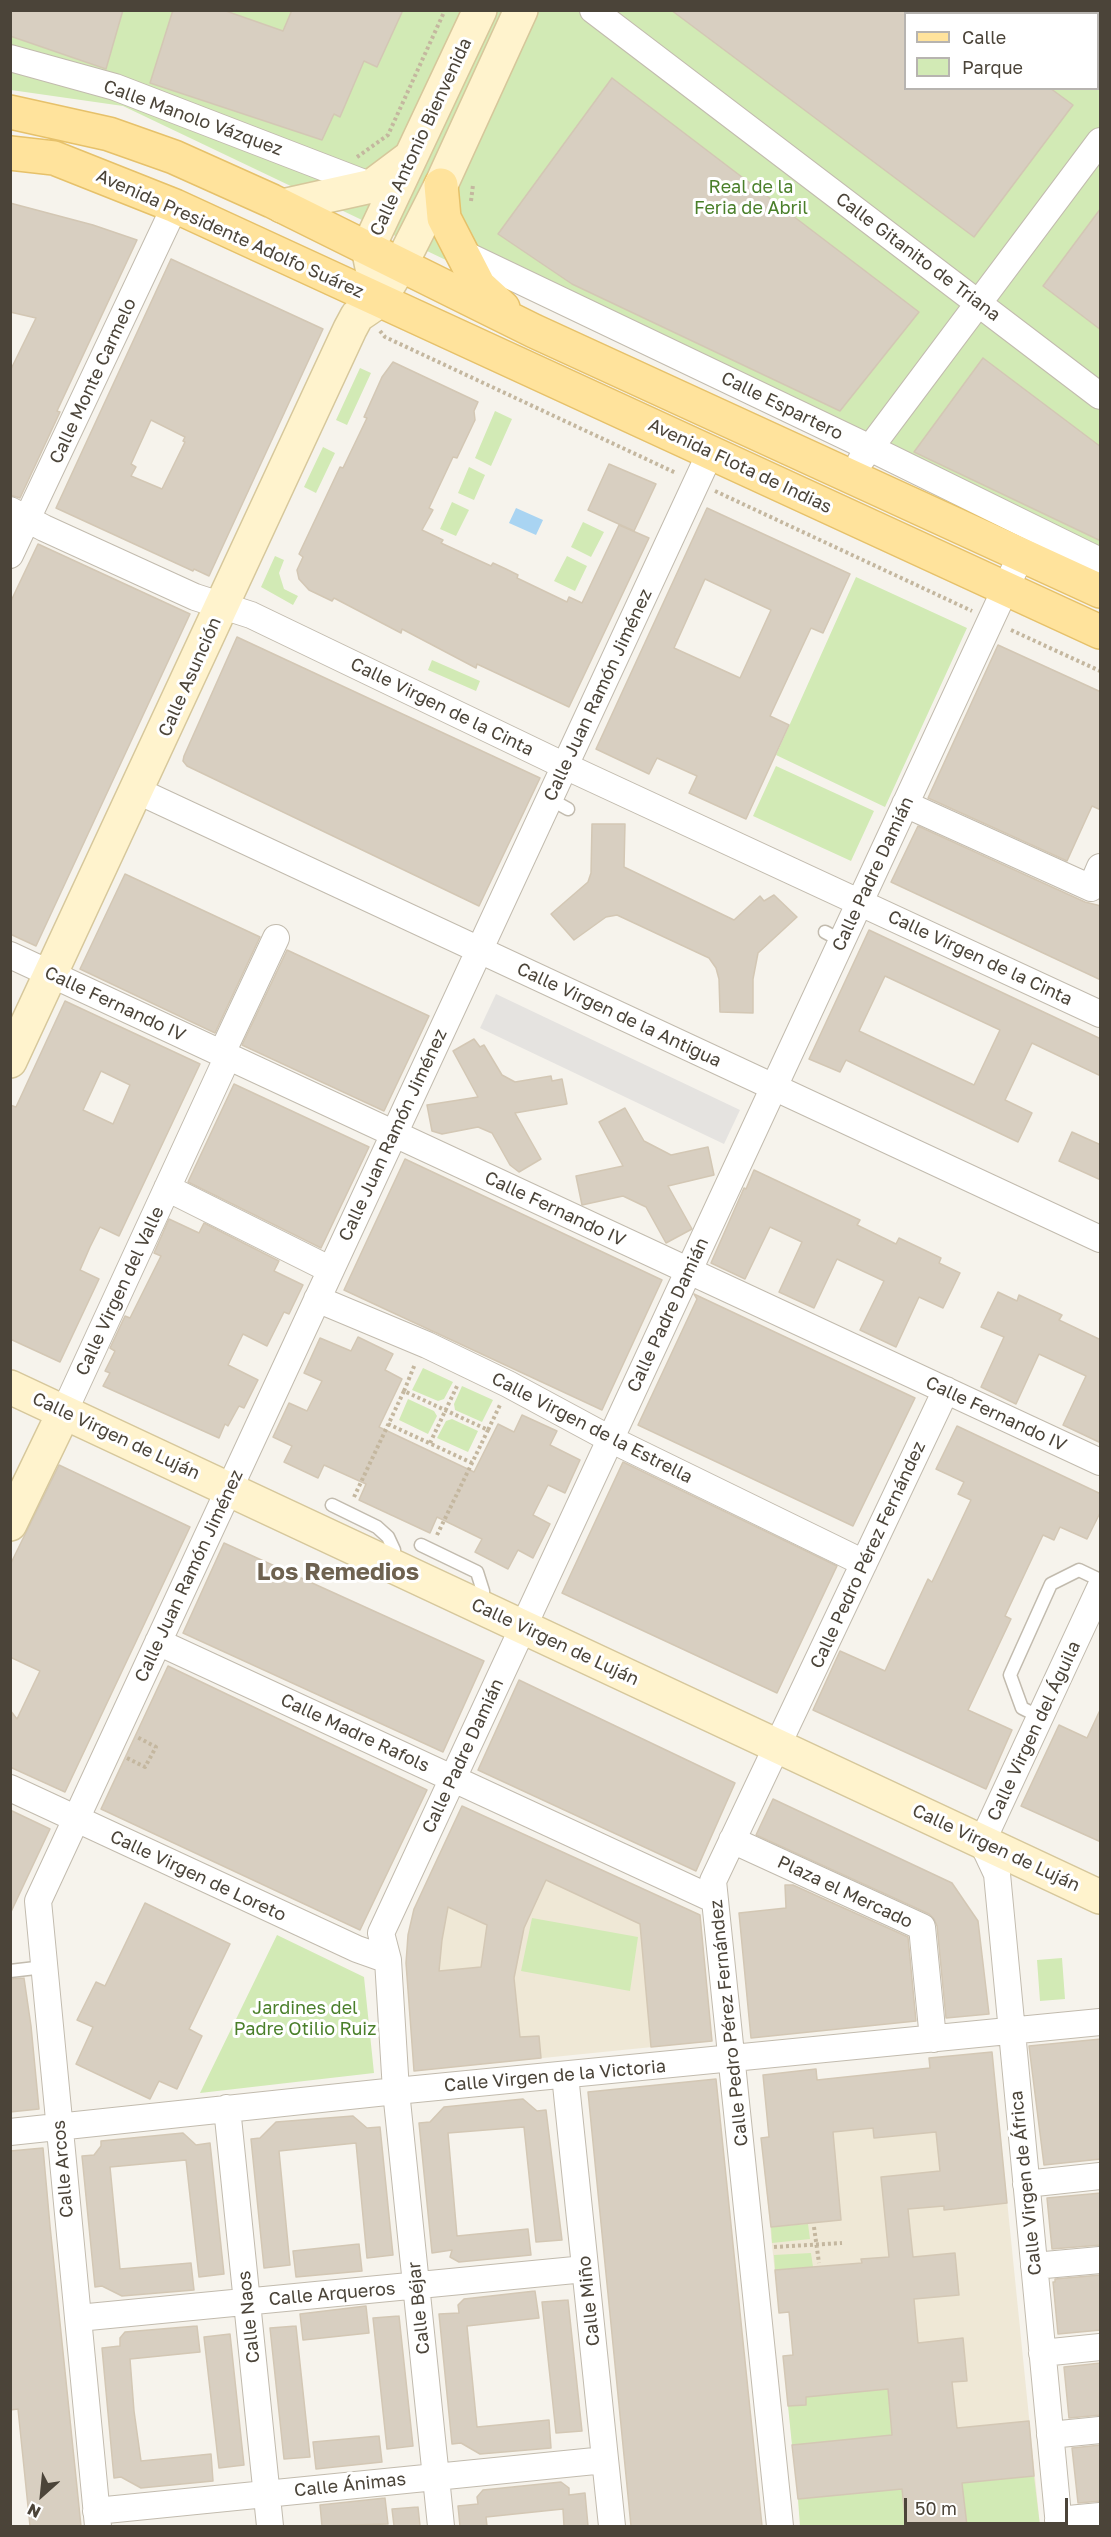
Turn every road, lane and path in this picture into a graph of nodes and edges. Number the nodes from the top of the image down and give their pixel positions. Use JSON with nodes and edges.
{"nodes":[{"id":1,"x":445,"y":10,"type":"edge"},
{"id":2,"x":480,"y":10,"type":"edge"},
{"id":3,"x":521,"y":10,"type":"edge"},
{"id":4,"x":604,"y":14,"type":"edge"},
{"id":5,"x":10,"y":58,"type":"edge"},
{"id":6,"x":10,"y":112,"type":"edge"},
{"id":7,"x":1101,"y":141,"type":"edge"},
{"id":8,"x":10,"y":153,"type":"edge"},
{"id":9,"x":412,"y":156,"type":"junction"},
{"id":10,"x":335,"y":171,"type":"junction"},
{"id":11,"x":441,"y":185,"type":"junction"},
{"id":12,"x":372,"y":186,"type":"junction"},
{"id":13,"x":175,"y":206,"type":"junction"},
{"id":14,"x":282,"y":206,"type":"junction"},
{"id":15,"x":368,"y":248,"type":"junction"},
{"id":16,"x":462,"y":253,"type":"junction"},
{"id":17,"x":401,"y":264,"type":"junction"},
{"id":18,"x":979,"y":303,"type":"junction"},
{"id":19,"x":376,"y":312,"type":"junction"},
{"id":20,"x":520,"y":323,"type":"junction"},
{"id":21,"x":1101,"y":396,"type":"edge"},
{"id":22,"x":870,"y":448,"type":"junction"},
{"id":23,"x":711,"y":452,"type":"junction"},
{"id":24,"x":849,"y":476,"type":"junction"},
{"id":25,"x":683,"y":477,"type":"dead end"},
{"id":26,"x":711,"y":490,"type":"dead end"},
{"id":27,"x":828,"y":506,"type":"junction"},
{"id":28,"x":19,"y":515,"type":"edge"},
{"id":29,"x":1022,"y":553,"type":"junction"},
{"id":30,"x":10,"y":555,"type":"edge"},
{"id":31,"x":1101,"y":561,"type":"edge"},
{"id":32,"x":1006,"y":589,"type":"junction"},
{"id":33,"x":1101,"y":591,"type":"edge"},
{"id":34,"x":222,"y":606,"type":"junction"},
{"id":35,"x":974,"y":612,"type":"dead end"},
{"id":36,"x":1006,"y":627,"type":"dead end"},
{"id":37,"x":1101,"y":632,"type":"edge"},
{"id":38,"x":1101,"y":671,"type":"edge"},
{"id":39,"x":565,"y":766,"type":"junction"},
{"id":40,"x":138,"y":791,"type":"junction"},
{"id":41,"x":905,"y":804,"type":"junction"},
{"id":42,"x":1096,"y":878,"type":"edge"},
{"id":43,"x":860,"y":902,"type":"junction"},
{"id":44,"x":276,"y":938,"type":"dead end"},
{"id":45,"x":479,"y":950,"type":"junction"},
{"id":46,"x":10,"y":955,"type":"edge"},
{"id":47,"x":53,"y":975,"type":"junction"},
{"id":48,"x":1101,"y":1014,"type":"edge"},
{"id":49,"x":225,"y":1055,"type":"junction"},
{"id":50,"x":10,"y":1061,"type":"edge"},
{"id":51,"x":774,"y":1087,"type":"junction"},
{"id":52,"x":394,"y":1133,"type":"junction"},
{"id":53,"x":167,"y":1188,"type":"junction"},
{"id":54,"x":1101,"y":1239,"type":"edge"},
{"id":55,"x":331,"y":1270,"type":"junction"},
{"id":56,"x":688,"y":1270,"type":"junction"},
{"id":57,"x":317,"y":1299,"type":"junction"},
{"id":58,"x":416,"y":1361,"type":"dead end"},
{"id":59,"x":459,"y":1381,"type":"dead end"},
{"id":60,"x":10,"y":1387,"type":"edge"},
{"id":61,"x":946,"y":1390,"type":"junction"},
{"id":62,"x":404,"y":1391,"type":"junction"},
{"id":63,"x":502,"y":1401,"type":"dead end"},
{"id":64,"x":446,"y":1410,"type":"junction"},
{"id":65,"x":64,"y":1412,"type":"junction"},
{"id":66,"x":388,"y":1424,"type":"junction"},
{"id":67,"x":488,"y":1430,"type":"junction"},
{"id":68,"x":610,"y":1439,"type":"junction"},
{"id":69,"x":430,"y":1443,"type":"junction"},
{"id":70,"x":1101,"y":1462,"type":"edge"},
{"id":71,"x":472,"y":1463,"type":"junction"},
{"id":72,"x":230,"y":1489,"type":"junction"},
{"id":73,"x":352,"y":1500,"type":"dead end"},
{"id":74,"x":332,"y":1505,"type":"dead end"},
{"id":75,"x":10,"y":1524,"type":"edge"},
{"id":76,"x":434,"y":1540,"type":"dead end"},
{"id":77,"x":421,"y":1545,"type":"dead end"},
{"id":78,"x":864,"y":1563,"type":"junction"},
{"id":79,"x":394,"y":1567,"type":"junction"},
{"id":80,"x":1101,"y":1580,"type":"edge"},
{"id":81,"x":1101,"y":1588,"type":"edge"},
{"id":82,"x":483,"y":1609,"type":"junction"},
{"id":83,"x":523,"y":1627,"type":"junction"},
{"id":84,"x":158,"y":1642,"type":"junction"},
{"id":85,"x":1040,"y":1717,"type":"junction"},
{"id":86,"x":777,"y":1745,"type":"junction"},
{"id":87,"x":452,"y":1778,"type":"junction"},
{"id":88,"x":10,"y":1788,"type":"edge"},
{"id":89,"x":75,"y":1819,"type":"junction"},
{"id":90,"x":732,"y":1840,"type":"junction"},
{"id":91,"x":982,"y":1842,"type":"junction"},
{"id":92,"x":1101,"y":1897,"type":"edge"},
{"id":93,"x":715,"y":1900,"type":"junction"},
{"id":94,"x":388,"y":1960,"type":"junction"},
{"id":95,"x":44,"y":1967,"type":"junction"},
{"id":96,"x":10,"y":1971,"type":"edge"},
{"id":97,"x":1101,"y":2022,"type":"edge"},
{"id":98,"x":1012,"y":2031,"type":"junction"},
{"id":99,"x":933,"y":2039,"type":"junction"},
{"id":100,"x":733,"y":2058,"type":"junction"},
{"id":101,"x":565,"y":2075,"type":"junction"},
{"id":102,"x":396,"y":2091,"type":"junction"},
{"id":103,"x":227,"y":2108,"type":"junction"},
{"id":104,"x":59,"y":2126,"type":"junction"},
{"id":105,"x":10,"y":2132,"type":"edge"},
{"id":106,"x":1101,"y":2176,"type":"edge"},
{"id":107,"x":1026,"y":2184,"type":"junction"},
{"id":108,"x":814,"y":2227,"type":"dead end"},
{"id":109,"x":842,"y":2243,"type":"dead end"},
{"id":110,"x":816,"y":2244,"type":"junction"},
{"id":111,"x":752,"y":2248,"type":"junction"},
{"id":112,"x":1101,"y":2260,"type":"edge"},
{"id":113,"x":819,"y":2263,"type":"dead end"},
{"id":114,"x":1034,"y":2266,"type":"junction"},
{"id":115,"x":585,"y":2269,"type":"junction"},
{"id":116,"x":416,"y":2286,"type":"junction"},
{"id":117,"x":248,"y":2302,"type":"junction"},
{"id":118,"x":78,"y":2318,"type":"junction"},
{"id":119,"x":1101,"y":2347,"type":"edge"},
{"id":120,"x":1042,"y":2353,"type":"junction"},
{"id":121,"x":1101,"y":2430,"type":"edge"},
{"id":122,"x":1050,"y":2435,"type":"junction"},
{"id":123,"x":605,"y":2460,"type":"junction"},
{"id":124,"x":436,"y":2477,"type":"junction"},
{"id":125,"x":267,"y":2494,"type":"junction"},
{"id":126,"x":1101,"y":2516,"type":"edge"},
{"id":127,"x":97,"y":2519,"type":"edge"},
{"id":128,"x":1059,"y":2523,"type":"edge"},
{"id":129,"x":270,"y":2526,"type":"edge"},
{"id":130,"x":441,"y":2526,"type":"edge"},
{"id":131,"x":612,"y":2526,"type":"edge"},
{"id":132,"x":780,"y":2526,"type":"edge"}],
"edges":[{"from":1,"to":10,"type":"path"},
{"from":2,"to":9,"type":"main road","name":"Calle Antonio Bienvenida"},
{"from":3,"to":11,"type":"main road","name":"Calle Antonio Bienvenida"},
{"from":4,"to":18,"type":"street","name":"Calle Gitanito de Triana"},
{"from":5,"to":10,"type":"street","name":"Calle Manolo Vázquez"},
{"from":6,"to":14,"type":"main road"},
{"from":7,"to":18,"type":"street"},
{"from":8,"to":13,"type":"main road","name":"Avenida Presidente Adolfo Suárez"},
{"from":9,"to":12,"type":"main road"},
{"from":9,"to":15,"type":"main road","name":"Calle Antonio Bienvenida"},
{"from":10,"to":12,"type":"street","name":"Calle Manolo Vázquez"},
{"from":11,"to":16,"type":"main road"},
{"from":11,"to":17,"type":"main road","name":"Calle Antonio Bienvenida"},
{"from":12,"to":14,"type":"main road"},
{"from":13,"to":19,"type":"main road","name":"Avenida Presidente Adolfo Suárez"},
{"from":13,"to":28,"type":"street","name":"Calle Monte Carmelo"},
{"from":14,"to":15,"type":"main road"},
{"from":15,"to":17,"type":"main road"},
{"from":15,"to":19,"type":"main road","name":"Calle Antonio Bienvenida"},
{"from":16,"to":20,"type":"main road"},
{"from":16,"to":22,"type":"street","name":"Calle Espartero"},
{"from":17,"to":19,"type":"main road","name":"Calle Antonio Bienvenida"},
{"from":17,"to":20,"type":"main road","name":"Avenida Flota de Indias"},
{"from":18,"to":21,"type":"street","name":"Calle Gitanito de Triana"},
{"from":18,"to":22,"type":"street"},
{"from":19,"to":23,"type":"main road","name":"Avenida Flota de Indias"},
{"from":19,"to":25,"type":"path"},
{"from":19,"to":34,"type":"main road","name":"Calle Asunción"},
{"from":20,"to":24,"type":"main road","name":"Avenida Flota de Indias"},
{"from":22,"to":24,"type":"street"},
{"from":22,"to":31,"type":"street","name":"Calle Espartero"},
{"from":23,"to":27,"type":"main road","name":"Avenida Flota de Indias"},
{"from":23,"to":39,"type":"street","name":"Calle Juan Ramón Jiménez"},
{"from":24,"to":27,"type":"main road"},
{"from":24,"to":29,"type":"main road","name":"Avenida Flota de Indias"},
{"from":26,"to":35,"type":"path"},
{"from":27,"to":32,"type":"main road","name":"Avenida Flota de Indias"},
{"from":28,"to":30,"type":"street","name":"Calle Monte Carmelo"},
{"from":28,"to":34,"type":"street","name":"Calle Virgen de la Cinta"},
{"from":29,"to":32,"type":"street","name":"Calle Padre Damián"},
{"from":29,"to":33,"type":"main road","name":"Avenida Flota de Indias"},
{"from":32,"to":37,"type":"main road","name":"Avenida Flota de Indias"},
{"from":32,"to":41,"type":"street","name":"Calle Padre Damián"},
{"from":34,"to":39,"type":"street","name":"Calle Virgen de la Cinta"},
{"from":34,"to":40,"type":"main road","name":"Calle Asunción"},
{"from":36,"to":38,"type":"path"},
{"from":39,"to":43,"type":"street","name":"Calle Virgen de la Cinta"},
{"from":39,"to":45,"type":"street","name":"Calle Juan Ramón Jiménez"},
{"from":40,"to":45,"type":"street","name":"Calle Virgen de la Antigua"},
{"from":40,"to":47,"type":"main road","name":"Calle Asunción"},
{"from":41,"to":42,"type":"street"},
{"from":41,"to":43,"type":"street","name":"Calle Padre Damián"},
{"from":43,"to":48,"type":"street","name":"Calle Virgen de la Cinta"},
{"from":43,"to":51,"type":"street","name":"Calle Padre Damián"},
{"from":44,"to":49,"type":"street","name":"Calle Virgen del Valle"},
{"from":45,"to":51,"type":"street","name":"Calle Virgen de la Antigua"},
{"from":45,"to":52,"type":"street","name":"Calle Juan Ramón Jiménez"},
{"from":46,"to":47,"type":"street","name":"Calle Fernando IV"},
{"from":47,"to":49,"type":"street","name":"Calle Fernando IV"},
{"from":47,"to":50,"type":"main road","name":"Calle Asunción"},
{"from":49,"to":52,"type":"street","name":"Calle Fernando IV"},
{"from":49,"to":53,"type":"street","name":"Calle Virgen del Valle"},
{"from":51,"to":54,"type":"street","name":"Calle Virgen de la Antigua"},
{"from":51,"to":56,"type":"street","name":"Calle Padre Damián"},
{"from":52,"to":55,"type":"street","name":"Calle Juan Ramón Jiménez"},
{"from":52,"to":56,"type":"street","name":"Calle Fernando IV"},
{"from":53,"to":55,"type":"street"},
{"from":53,"to":65,"type":"street","name":"Calle Virgen del Valle"},
{"from":55,"to":57,"type":"street","name":"Calle Juan Ramón Jiménez"},
{"from":56,"to":61,"type":"street","name":"Calle Fernando IV"},
{"from":56,"to":68,"type":"street","name":"Calle Padre Damián"},
{"from":57,"to":68,"type":"street","name":"Calle Virgen de la Estrella"},
{"from":57,"to":72,"type":"street","name":"Calle Juan Ramón Jiménez"},
{"from":58,"to":62,"type":"path"},
{"from":59,"to":64,"type":"path"},
{"from":60,"to":65,"type":"main road","name":"Calle Virgen de Luján"},
{"from":61,"to":70,"type":"street","name":"Calle Fernando IV"},
{"from":61,"to":78,"type":"street","name":"Calle Pedro Pérez Fernández"},
{"from":62,"to":64,"type":"path"},
{"from":62,"to":66,"type":"path"},
{"from":63,"to":67,"type":"path"},
{"from":64,"to":67,"type":"path"},
{"from":64,"to":69,"type":"path"},
{"from":65,"to":72,"type":"main road","name":"Calle Virgen de Luján"},
{"from":65,"to":75,"type":"main road","name":"Calle Virgen del Valle"},
{"from":66,"to":69,"type":"path"},
{"from":66,"to":73,"type":"path"},
{"from":67,"to":71,"type":"path"},
{"from":68,"to":78,"type":"street","name":"Calle Virgen de la Estrella"},
{"from":68,"to":83,"type":"street","name":"Calle Padre Damián"},
{"from":69,"to":71,"type":"path"},
{"from":71,"to":76,"type":"path"},
{"from":72,"to":79,"type":"main road","name":"Calle Virgen de Luján"},
{"from":72,"to":84,"type":"street","name":"Calle Juan Ramón Jiménez"},
{"from":74,"to":79,"type":"lane"},
{"from":77,"to":82,"type":"lane"},
{"from":78,"to":86,"type":"street","name":"Calle Pedro Pérez Fernández"},
{"from":79,"to":82,"type":"main road","name":"Calle Virgen de Luján"},
{"from":80,"to":85,"type":"lane"},
{"from":81,"to":85,"type":"street","name":"Calle Virgen del Águila"},
{"from":82,"to":83,"type":"main road","name":"Calle Virgen de Luján"},
{"from":83,"to":86,"type":"main road","name":"Calle Virgen de Luján"},
{"from":83,"to":87,"type":"street","name":"Calle Padre Damián"},
{"from":84,"to":87,"type":"street","name":"Calle Madre Rafols"},
{"from":84,"to":89,"type":"street","name":"Calle Juan Ramón Jiménez"},
{"from":85,"to":91,"type":"street","name":"Calle Virgen del Águila"},
{"from":86,"to":90,"type":"street","name":"Calle Pedro Pérez Fernández"},
{"from":86,"to":91,"type":"main road","name":"Calle Virgen de Luján"},
{"from":87,"to":93,"type":"street","name":"Calle Madre Rafols"},
{"from":87,"to":94,"type":"street","name":"Calle Padre Damián"},
{"from":88,"to":89,"type":"street","name":"Calle Virgen de Loreto"},
{"from":89,"to":94,"type":"street","name":"Calle Virgen de Loreto"},
{"from":89,"to":95,"type":"street","name":"Calle Arcos"},
{"from":90,"to":93,"type":"street","name":"Calle Pedro Pérez Fernández"},
{"from":90,"to":99,"type":"street","name":"Plaza el Mercado"},
{"from":91,"to":92,"type":"main road","name":"Calle Virgen de Luján"},
{"from":91,"to":98,"type":"street","name":"Calle Virgen de África"},
{"from":93,"to":100,"type":"street","name":"Calle Pedro Pérez Fernández"},
{"from":94,"to":102,"type":"street","name":"Calle Padre Damián"},
{"from":95,"to":96,"type":"lane"},
{"from":95,"to":104,"type":"street","name":"Calle Arcos"},
{"from":97,"to":98,"type":"street","name":"Calle Virgen de la Victoria"},
{"from":98,"to":99,"type":"street","name":"Calle Virgen de la Victoria"},
{"from":98,"to":107,"type":"street","name":"Calle Virgen de África"},
{"from":99,"to":100,"type":"street","name":"Calle Virgen de la Victoria"},
{"from":100,"to":101,"type":"street","name":"Calle Virgen de la Victoria"},
{"from":100,"to":111,"type":"street","name":"Calle Pedro Pérez Fernández"},
{"from":101,"to":102,"type":"street","name":"Calle Virgen de la Victoria"},
{"from":101,"to":115,"type":"street","name":"Calle Miño"},
{"from":102,"to":103,"type":"street","name":"Calle Virgen de la Victoria"},
{"from":102,"to":116,"type":"street","name":"Calle Béjar"},
{"from":103,"to":104,"type":"street","name":"Calle Virgen de la Victoria"},
{"from":103,"to":117,"type":"street","name":"Calle Naos"},
{"from":104,"to":105,"type":"street","name":"Calle Virgen de la Victoria"},
{"from":104,"to":118,"type":"street","name":"Calle Arcos"},
{"from":106,"to":107,"type":"street"},
{"from":107,"to":114,"type":"street","name":"Calle Virgen de África"},
{"from":108,"to":110,"type":"path"},
{"from":109,"to":110,"type":"path"},
{"from":110,"to":111,"type":"path"},
{"from":110,"to":113,"type":"path"},
{"from":111,"to":132,"type":"street","name":"Calle Pedro Pérez Fernández"},
{"from":112,"to":114,"type":"street"},
{"from":114,"to":120,"type":"street","name":"Calle Virgen de África"},
{"from":115,"to":116,"type":"street","name":"Calle Arqueros"},
{"from":115,"to":123,"type":"street","name":"Calle Miño"},
{"from":116,"to":117,"type":"street","name":"Calle Arqueros"},
{"from":116,"to":124,"type":"street","name":"Calle Béjar"},
{"from":117,"to":118,"type":"street","name":"Calle Arqueros"},
{"from":117,"to":125,"type":"street","name":"Calle Naos"},
{"from":118,"to":127,"type":"street","name":"Calle Arcos"},
{"from":119,"to":120,"type":"street"},
{"from":120,"to":122,"type":"street","name":"Calle Virgen de África"},
{"from":121,"to":122,"type":"street"},
{"from":122,"to":128,"type":"street","name":"Calle Virgen de África"},
{"from":123,"to":124,"type":"street","name":"Calle Ánimas"},
{"from":123,"to":131,"type":"street","name":"Calle Miño"},
{"from":124,"to":125,"type":"street","name":"Calle Ánimas"},
{"from":124,"to":130,"type":"street","name":"Calle Béjar"},
{"from":125,"to":127,"type":"street","name":"Calle Ánimas"},
{"from":125,"to":129,"type":"street","name":"Calle Naos"},
{"from":126,"to":128,"type":"street"}]}
